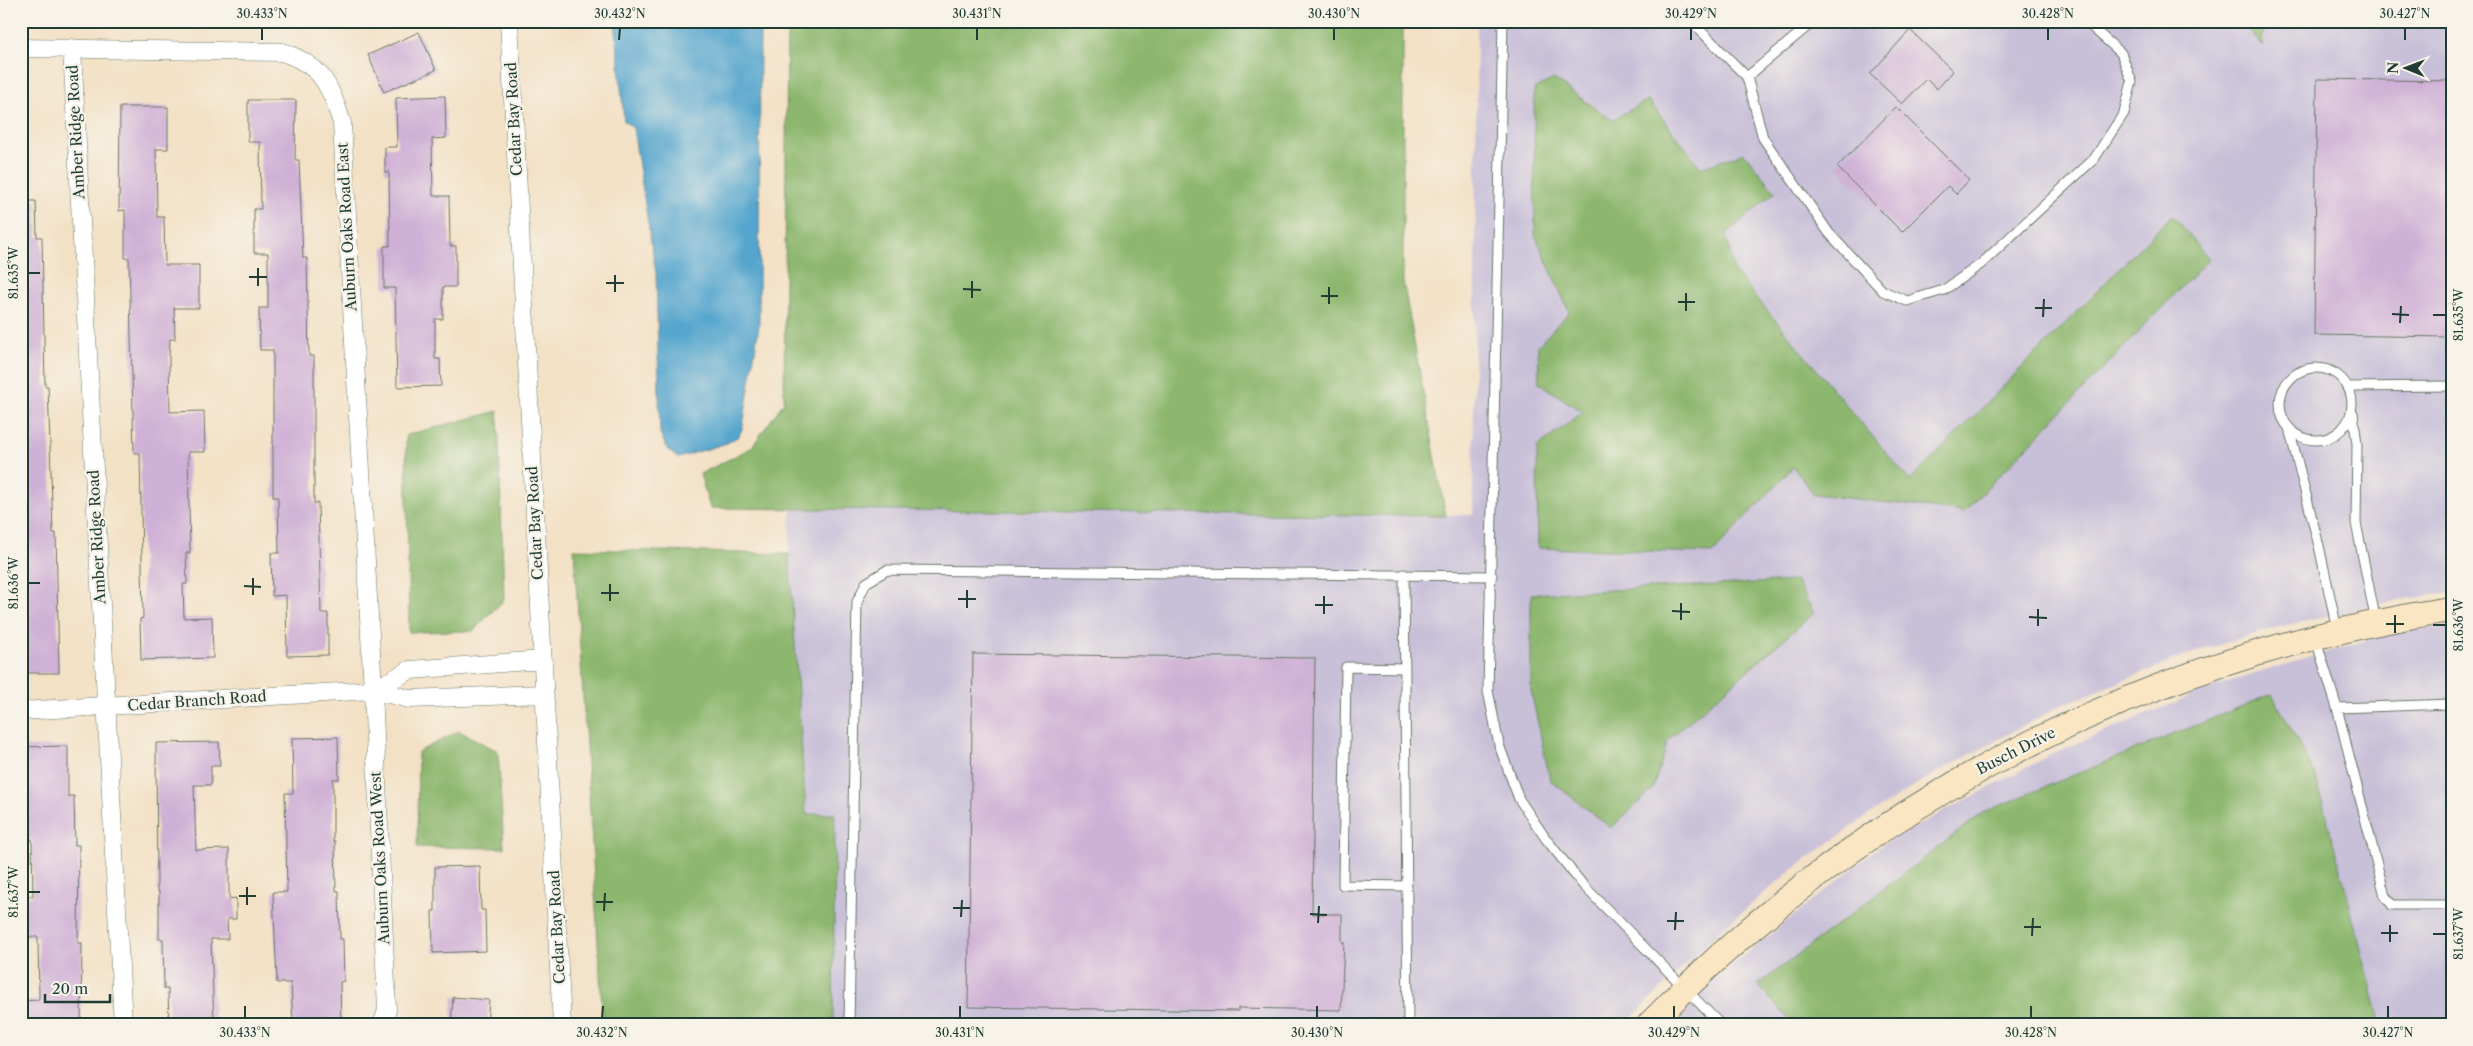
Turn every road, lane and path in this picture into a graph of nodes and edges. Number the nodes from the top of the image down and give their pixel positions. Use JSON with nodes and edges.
{"nodes":[{"id":1,"x":509,"y":21,"type":"edge"},
{"id":2,"x":1503,"y":21,"type":"edge"},
{"id":3,"x":1691,"y":21,"type":"edge"},
{"id":4,"x":1814,"y":21,"type":"edge"},
{"id":5,"x":2085,"y":21,"type":"edge"},
{"id":6,"x":21,"y":48,"type":"edge"},
{"id":7,"x":72,"y":48,"type":"junction"},
{"id":8,"x":1747,"y":77,"type":"junction"},
{"id":9,"x":2452,"y":386,"type":"edge"},
{"id":10,"x":2348,"y":387,"type":"junction"},
{"id":11,"x":2352,"y":410,"type":"junction"},
{"id":12,"x":2289,"y":428,"type":"junction"},
{"id":13,"x":1404,"y":574,"type":"junction"},
{"id":14,"x":1492,"y":576,"type":"junction"},
{"id":15,"x":2452,"y":609,"type":"edge"},
{"id":16,"x":2376,"y":623,"type":"junction"},
{"id":17,"x":2326,"y":634,"type":"junction"},
{"id":18,"x":542,"y":660,"type":"junction"},
{"id":19,"x":1405,"y":668,"type":"junction"},
{"id":20,"x":373,"y":690,"type":"junction"},
{"id":21,"x":544,"y":694,"type":"junction"},
{"id":22,"x":2452,"y":704,"type":"edge"},
{"id":23,"x":106,"y":707,"type":"junction"},
{"id":24,"x":2337,"y":708,"type":"junction"},
{"id":25,"x":21,"y":711,"type":"edge"},
{"id":26,"x":1407,"y":886,"type":"junction"},
{"id":27,"x":2452,"y":905,"type":"edge"},
{"id":28,"x":1684,"y":988,"type":"junction"},
{"id":29,"x":123,"y":1025,"type":"edge"},
{"id":30,"x":382,"y":1025,"type":"edge"},
{"id":31,"x":562,"y":1025,"type":"edge"},
{"id":32,"x":849,"y":1025,"type":"edge"},
{"id":33,"x":1408,"y":1025,"type":"edge"},
{"id":34,"x":1649,"y":1025,"type":"edge"},
{"id":35,"x":1721,"y":1025,"type":"edge"}],
"edges":[{"from":1,"to":18,"type":"street","name":"Cedar Bay Road"},
{"from":2,"to":14,"type":"lane"},
{"from":3,"to":8,"type":"lane"},
{"from":4,"to":8,"type":"lane"},
{"from":5,"to":8,"type":"lane"},
{"from":6,"to":7,"type":"street","name":"Auburn Oaks Road East"},
{"from":7,"to":20,"type":"street","name":"Auburn Oaks Road East"},
{"from":7,"to":23,"type":"street","name":"Amber Ridge Road"},
{"from":9,"to":10,"type":"lane"},
{"from":10,"to":11,"type":"lane"},
{"from":10,"to":12,"type":"lane"},
{"from":11,"to":12,"type":"lane"},
{"from":11,"to":16,"type":"lane"},
{"from":12,"to":17,"type":"lane"},
{"from":13,"to":14,"type":"lane"},
{"from":13,"to":19,"type":"lane"},
{"from":13,"to":32,"type":"lane"},
{"from":14,"to":28,"type":"lane"},
{"from":15,"to":16,"type":"street","name":"Busch Drive"},
{"from":16,"to":17,"type":"street","name":"Busch Drive"},
{"from":17,"to":24,"type":"lane"},
{"from":17,"to":28,"type":"street","name":"Busch Drive"},
{"from":18,"to":20,"type":"street","name":"Cedar Branch Road"},
{"from":18,"to":21,"type":"street","name":"Cedar Bay Road"},
{"from":19,"to":26,"type":"lane"},
{"from":19,"to":26,"type":"lane"},
{"from":20,"to":21,"type":"street","name":"Cedar Branch Road"},
{"from":20,"to":23,"type":"street","name":"Cedar Branch Road"},
{"from":20,"to":30,"type":"street","name":"Auburn Oaks Road West"},
{"from":21,"to":31,"type":"street","name":"Cedar Bay Road"},
{"from":22,"to":24,"type":"lane"},
{"from":23,"to":25,"type":"street","name":"Cedar Branch Road"},
{"from":23,"to":29,"type":"street","name":"Amber Ridge Road"},
{"from":24,"to":27,"type":"lane"},
{"from":26,"to":33,"type":"lane"},
{"from":28,"to":34,"type":"street","name":"Busch Drive"},
{"from":28,"to":35,"type":"lane"}]}
